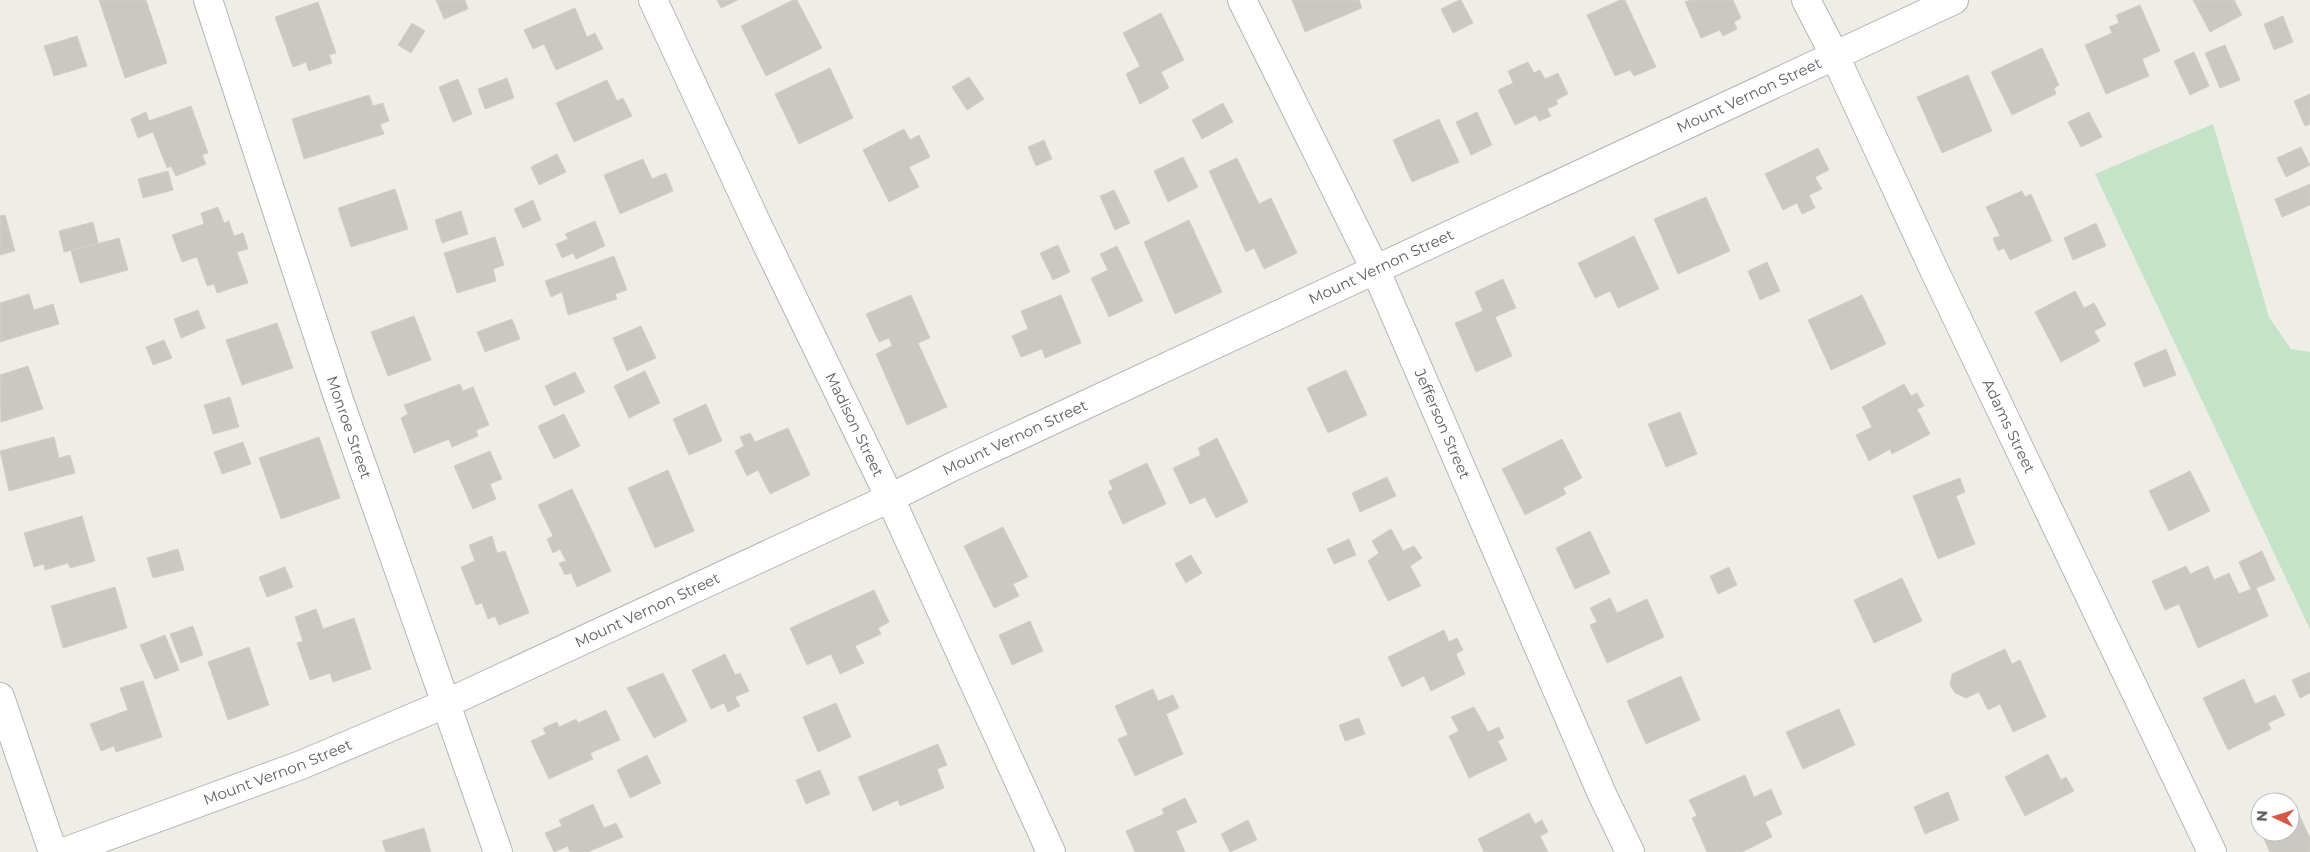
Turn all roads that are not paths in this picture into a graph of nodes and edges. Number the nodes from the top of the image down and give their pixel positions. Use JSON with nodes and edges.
{"nodes":[{"id":1,"x":208,"y":0,"type":"edge"},
{"id":2,"x":653,"y":0,"type":"edge"},
{"id":3,"x":1242,"y":0,"type":"edge"},
{"id":4,"x":1806,"y":0,"type":"edge"},
{"id":5,"x":1954,"y":0,"type":"edge"},
{"id":6,"x":1835,"y":56,"type":"junction"},
{"id":7,"x":1376,"y":270,"type":"junction"},
{"id":8,"x":890,"y":498,"type":"junction"},
{"id":9,"x":0,"y":697,"type":"edge"},
{"id":10,"x":445,"y":704,"type":"junction"},
{"id":11,"x":53,"y":852,"type":"edge"},
{"id":12,"x":64,"y":852,"type":"edge"},
{"id":13,"x":498,"y":852,"type":"edge"},
{"id":14,"x":1051,"y":852,"type":"edge"},
{"id":15,"x":1630,"y":852,"type":"edge"},
{"id":16,"x":2212,"y":852,"type":"edge"}],
"edges":[{"from":1,"to":10,"type":"street","name":"Monroe Street"},
{"from":2,"to":8,"type":"street","name":"Madison Street"},
{"from":3,"to":7,"type":"street","name":"Jefferson Street"},
{"from":4,"to":6,"type":"street","name":"Adams Street"},
{"from":5,"to":6,"type":"street","name":"Mount Vernon Street"},
{"from":6,"to":7,"type":"street","name":"Mount Vernon Street"},
{"from":6,"to":16,"type":"street","name":"Adams Street"},
{"from":7,"to":8,"type":"street","name":"Mount Vernon Street"},
{"from":7,"to":15,"type":"street","name":"Jefferson Street"},
{"from":8,"to":10,"type":"street","name":"Mount Vernon Street"},
{"from":8,"to":14,"type":"street","name":"Madison Street"},
{"from":9,"to":11,"type":"street"},
{"from":10,"to":12,"type":"street","name":"Mount Vernon Street"},
{"from":10,"to":13,"type":"street","name":"Monroe Street"}]}
